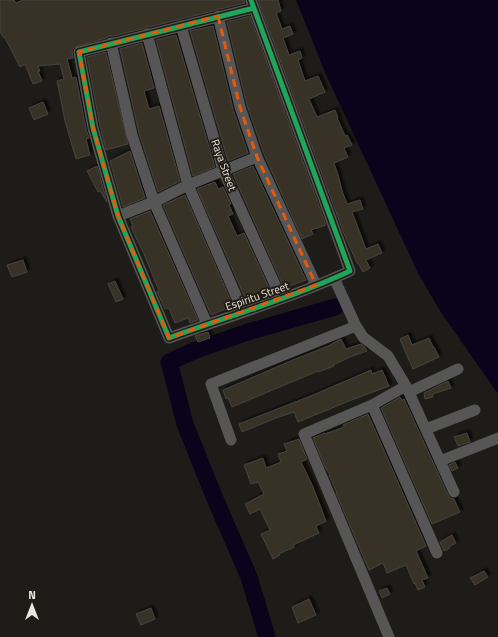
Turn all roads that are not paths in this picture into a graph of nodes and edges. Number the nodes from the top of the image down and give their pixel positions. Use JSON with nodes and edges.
{"nodes":[{"id":1,"x":252,"y":4,"type":"edge"},
{"id":2,"x":218,"y":16,"type":"junction"},
{"id":3,"x":181,"y":26,"type":"junction"},
{"id":4,"x":147,"y":34,"type":"junction"},
{"id":5,"x":112,"y":43,"type":"junction"},
{"id":6,"x":257,"y":157,"type":"junction"},
{"id":7,"x":223,"y":170,"type":"junction"},
{"id":8,"x":188,"y":185,"type":"junction"},
{"id":9,"x":154,"y":202,"type":"junction"},
{"id":10,"x":118,"y":216,"type":"junction"},
{"id":11,"x":335,"y":281,"type":"junction"},
{"id":12,"x":316,"y":285,"type":"junction"},
{"id":13,"x":281,"y":298,"type":"junction"},
{"id":14,"x":243,"y":312,"type":"junction"},
{"id":15,"x":354,"y":322,"type":"junction"},
{"id":16,"x":207,"y":324,"type":"junction"},
{"id":17,"x":458,"y":369,"type":"dead end"},
{"id":18,"x":408,"y":389,"type":"junction"},
{"id":19,"x":372,"y":405,"type":"junction"},
{"id":20,"x":475,"y":410,"type":"dead end"},
{"id":21,"x":426,"y":429,"type":"junction"},
{"id":22,"x":498,"y":438,"type":"edge"},
{"id":23,"x":231,"y":440,"type":"dead end"},
{"id":24,"x":440,"y":461,"type":"junction"},
{"id":25,"x":454,"y":492,"type":"dead end"},
{"id":26,"x":437,"y":553,"type":"dead end"},
{"id":27,"x":389,"y":637,"type":"edge"}],
"edges":[{"from":1,"to":2,"type":"street"},
{"from":1,"to":11,"type":"street","name":"Espiritu Street"},
{"from":2,"to":3,"type":"street"},
{"from":2,"to":6,"type":"street"},
{"from":3,"to":4,"type":"street"},
{"from":3,"to":7,"type":"street","name":"Raya Street"},
{"from":4,"to":5,"type":"street"},
{"from":4,"to":8,"type":"street"},
{"from":5,"to":9,"type":"street"},
{"from":5,"to":10,"type":"street"},
{"from":6,"to":7,"type":"street"},
{"from":6,"to":12,"type":"street"},
{"from":7,"to":8,"type":"street"},
{"from":7,"to":13,"type":"street","name":"Raya Street"},
{"from":8,"to":9,"type":"street"},
{"from":8,"to":14,"type":"street"},
{"from":9,"to":10,"type":"street"},
{"from":9,"to":16,"type":"street"},
{"from":10,"to":16,"type":"street","name":"Espiritu Street"},
{"from":11,"to":12,"type":"street","name":"Espiritu Street"},
{"from":11,"to":15,"type":"street"},
{"from":12,"to":13,"type":"street","name":"Espiritu Street"},
{"from":13,"to":14,"type":"street","name":"Espiritu Street"},
{"from":14,"to":16,"type":"street","name":"Espiritu Street"},
{"from":15,"to":18,"type":"street"},
{"from":15,"to":23,"type":"street"},
{"from":17,"to":18,"type":"street"},
{"from":18,"to":19,"type":"street"},
{"from":18,"to":21,"type":"street"},
{"from":19,"to":26,"type":"street"},
{"from":19,"to":27,"type":"street"},
{"from":20,"to":21,"type":"street"},
{"from":21,"to":24,"type":"street"},
{"from":22,"to":24,"type":"street"},
{"from":24,"to":25,"type":"street"}]}
